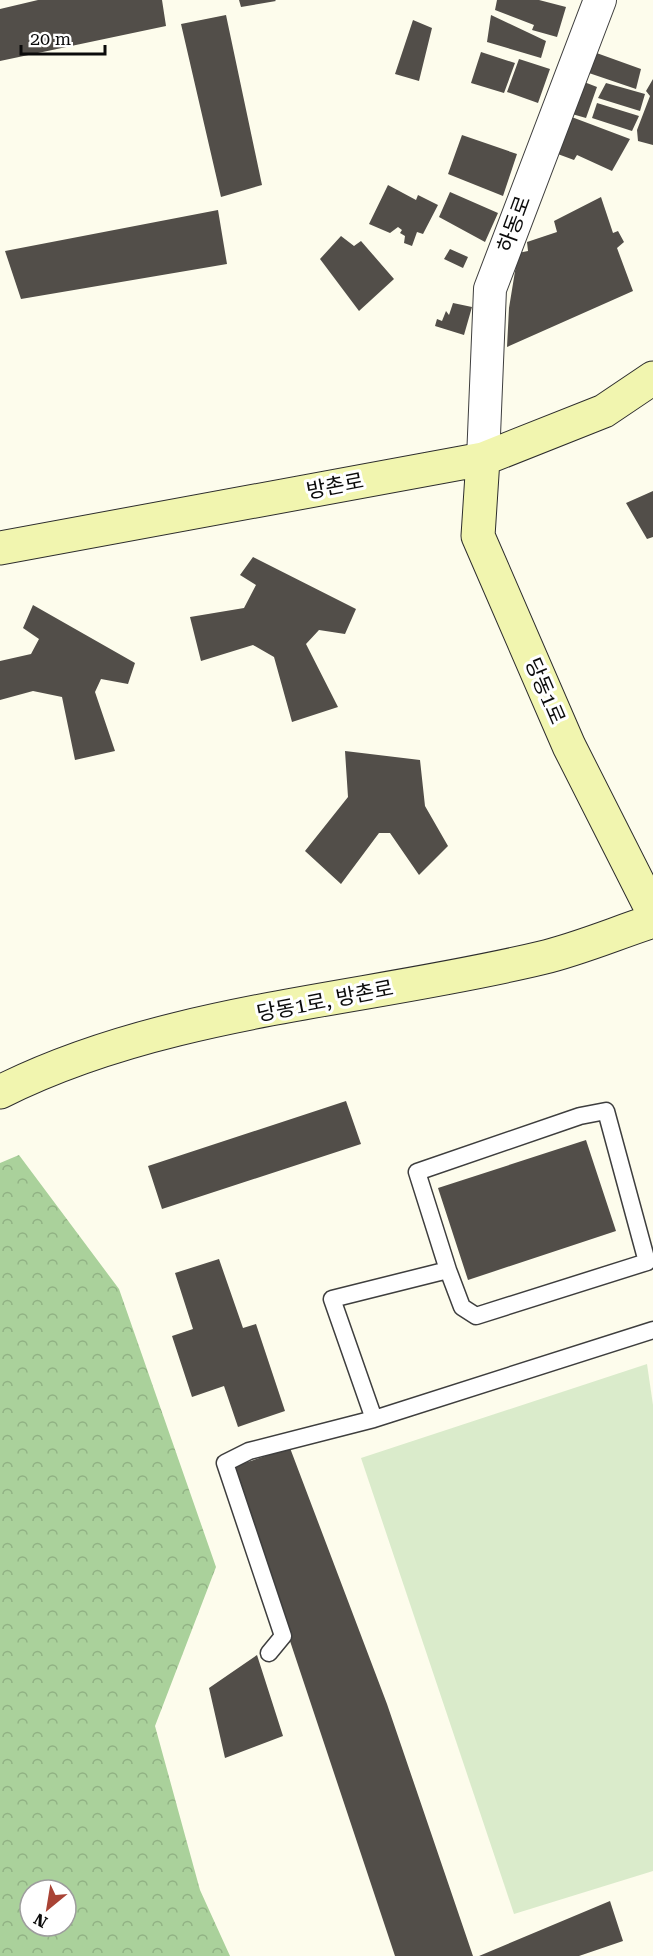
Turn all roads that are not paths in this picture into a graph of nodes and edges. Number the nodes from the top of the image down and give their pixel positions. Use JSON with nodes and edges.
{"nodes":[{"id":1,"x":600,"y":0,"type":"edge"},
{"id":2,"x":653,"y":378,"type":"edge"},
{"id":3,"x":483,"y":459,"type":"junction"},
{"id":4,"x":0,"y":548,"type":"edge"},
{"id":5,"x":653,"y":912,"type":"edge"},
{"id":6,"x":653,"y":921,"type":"edge"},
{"id":7,"x":0,"y":1092,"type":"edge"},
{"id":8,"x":448,"y":1270,"type":"junction"},
{"id":9,"x":653,"y":1329,"type":"edge"},
{"id":10,"x":374,"y":1419,"type":"junction"},
{"id":11,"x":269,"y":1653,"type":"dead end"}],
"edges":[{"from":1,"to":3,"type":"street","name":"하동로"},
{"from":2,"to":3,"type":"street","name":"방촌로"},
{"from":3,"to":4,"type":"street","name":"방촌로"},
{"from":3,"to":5,"type":"street","name":"당동1로"},
{"from":6,"to":7,"type":"street","name":"당동1로, 방촌로"},
{"from":8,"to":8,"type":"lane"},
{"from":8,"to":10,"type":"lane"},
{"from":9,"to":10,"type":"lane"},
{"from":10,"to":11,"type":"lane"}]}
